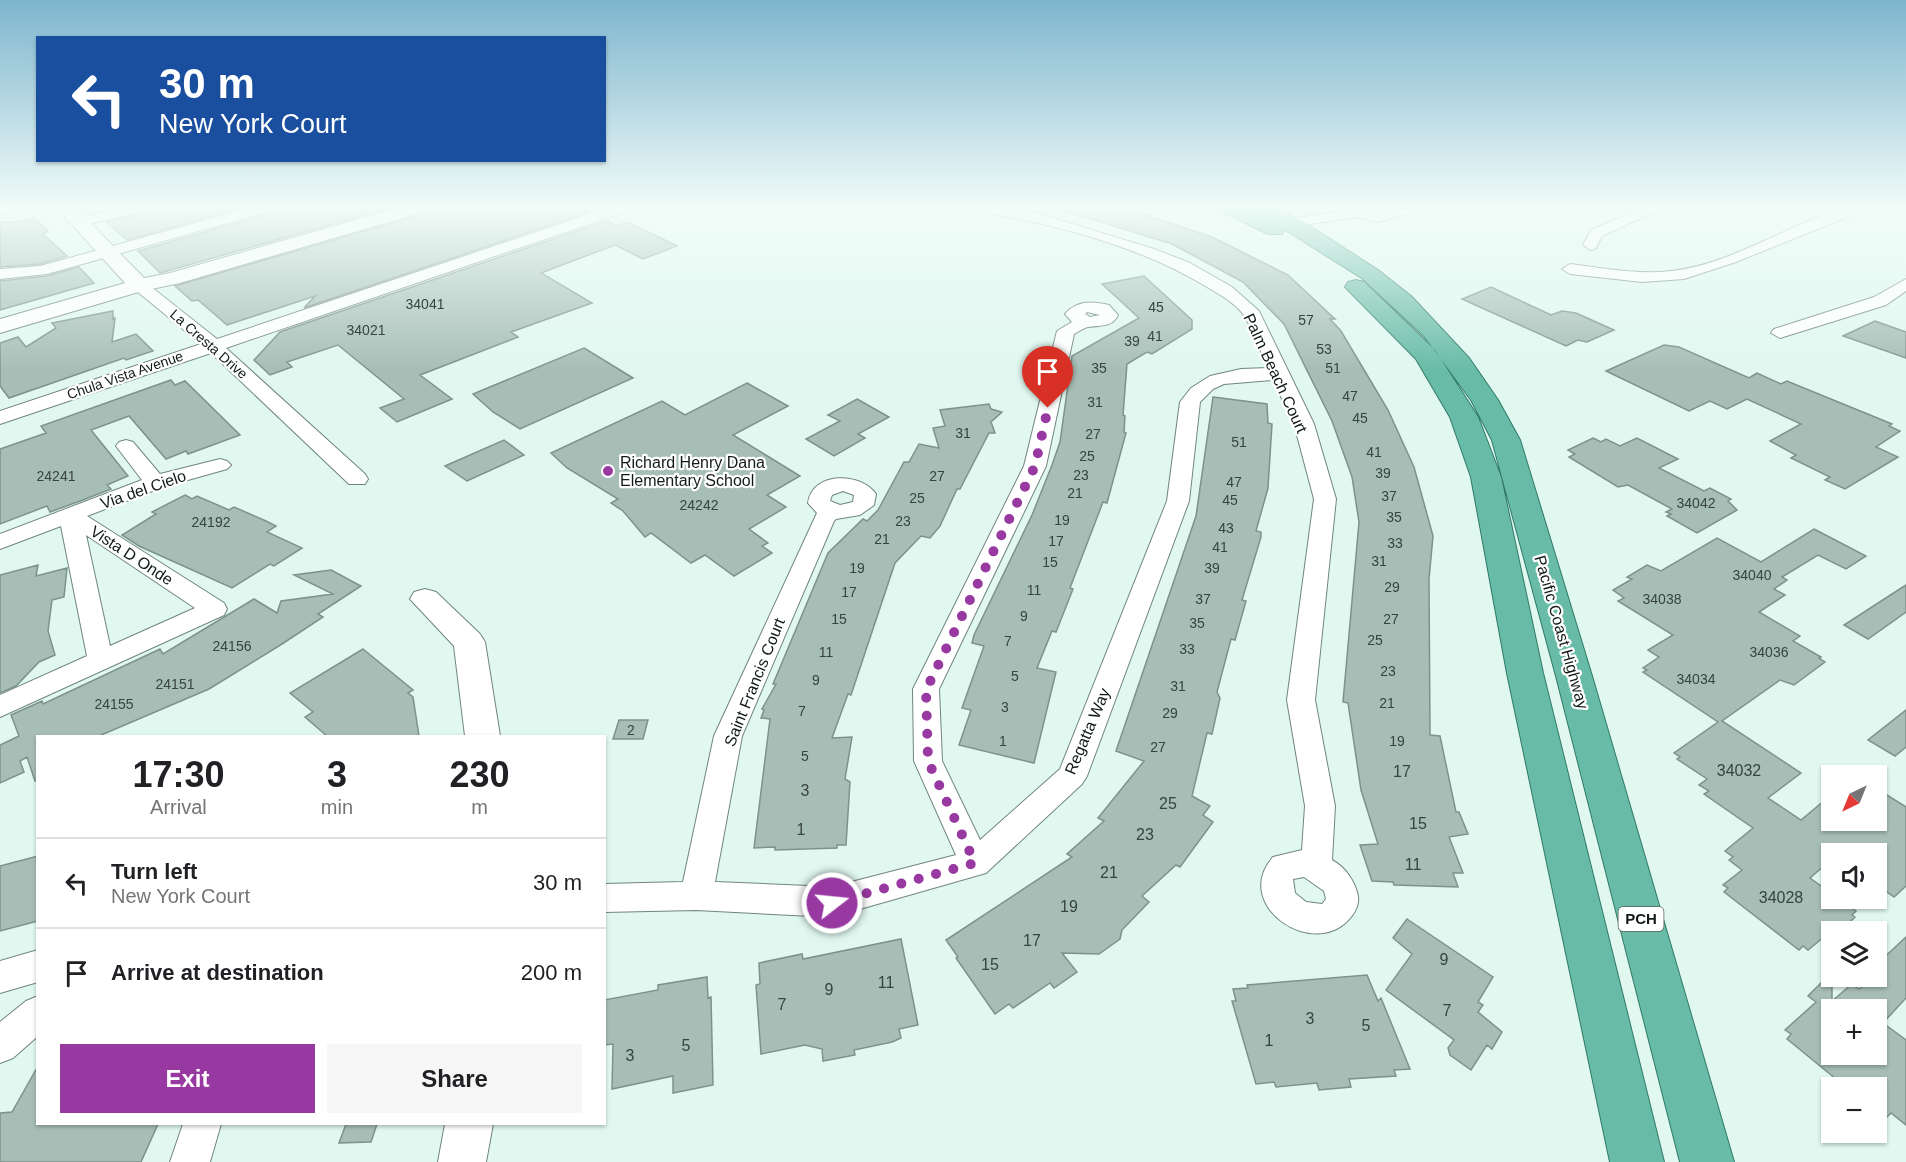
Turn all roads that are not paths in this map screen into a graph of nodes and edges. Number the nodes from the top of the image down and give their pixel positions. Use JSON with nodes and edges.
{"nodes":[{"id":1,"x":75,"y":261,"type":"edge"},
{"id":2,"x":117,"y":261,"type":"edge"},
{"id":3,"x":200,"y":261,"type":"edge"},
{"id":4,"x":234,"y":261,"type":"edge"},
{"id":5,"x":464,"y":261,"type":"edge"},
{"id":6,"x":1171,"y":261,"type":"edge"},
{"id":7,"x":1322,"y":261,"type":"edge"},
{"id":8,"x":1332,"y":261,"type":"edge"},
{"id":9,"x":1351,"y":261,"type":"edge"},
{"id":10,"x":1722,"y":261,"type":"edge"},
{"id":11,"x":1570,"y":269,"type":"dead end"},
{"id":12,"x":0,"y":274,"type":"edge"},
{"id":13,"x":1906,"y":284,"type":"edge"},
{"id":14,"x":139,"y":285,"type":"junction"},
{"id":15,"x":1085,"y":322,"type":"dead end"},
{"id":16,"x":0,"y":326,"type":"edge"},
{"id":17,"x":1780,"y":333,"type":"dead end"},
{"id":18,"x":213,"y":345,"type":"junction"},
{"id":19,"x":1426,"y":355,"type":"junction"},
{"id":20,"x":1278,"y":374,"type":"junction"},
{"id":21,"x":0,"y":418,"type":"edge"},
{"id":22,"x":126,"y":446,"type":"dead end"},
{"id":23,"x":220,"y":465,"type":"dead end"},
{"id":24,"x":357,"y":479,"type":"dead end"},
{"id":25,"x":154,"y":482,"type":"junction"},
{"id":26,"x":830,"y":511,"type":"dead end"},
{"id":27,"x":70,"y":515,"type":"junction"},
{"id":28,"x":0,"y":542,"type":"edge"},
{"id":29,"x":425,"y":598,"type":"dead end"},
{"id":30,"x":101,"y":662,"type":"junction"},
{"id":31,"x":0,"y":707,"type":"edge"},
{"id":32,"x":483,"y":735,"type":"edge"},
{"id":33,"x":975,"y":863,"type":"junction"},
{"id":34,"x":1316,"y":866,"type":"dead end"},
{"id":35,"x":696,"y":896,"type":"junction"},
{"id":36,"x":606,"y":898,"type":"edge"},
{"id":37,"x":36,"y":967,"type":"edge"},
{"id":38,"x":0,"y":977,"type":"edge"},
{"id":39,"x":36,"y":1016,"type":"edge"},
{"id":40,"x":0,"y":1044,"type":"edge"},
{"id":41,"x":202,"y":1125,"type":"edge"},
{"id":42,"x":469,"y":1125,"type":"edge"},
{"id":43,"x":190,"y":1162,"type":"edge"},
{"id":44,"x":462,"y":1162,"type":"edge"},
{"id":45,"x":1637,"y":1162,"type":"edge"},
{"id":46,"x":1707,"y":1162,"type":"edge"}],
"edges":[{"from":1,"to":12,"type":"street"},
{"from":2,"to":14,"type":"street","name":"La Cresta Drive"},
{"from":3,"to":14,"type":"street"},
{"from":4,"to":14,"type":"street"},
{"from":5,"to":18,"type":"street","name":"Chula Vista Avenue"},
{"from":6,"to":20,"type":"street","name":"Palm Beach Court"},
{"from":7,"to":19,"type":"highway"},
{"from":8,"to":19,"type":"highway"},
{"from":9,"to":46,"type":"highway","name":"Pacific Coast Highway","number":"PCH"},
{"from":10,"to":11,"type":"street"},
{"from":13,"to":17,"type":"street"},
{"from":14,"to":16,"type":"street"},
{"from":14,"to":18,"type":"street","name":"La Cresta Drive"},
{"from":15,"to":33,"type":"street"},
{"from":18,"to":21,"type":"street","name":"Chula Vista Avenue"},
{"from":18,"to":24,"type":"street","name":"La Cresta Drive"},
{"from":19,"to":45,"type":"highway"},
{"from":20,"to":33,"type":"street","name":"Regatta Way"},
{"from":20,"to":34,"type":"street","name":"Palm Beach Court"},
{"from":22,"to":25,"type":"street"},
{"from":23,"to":25,"type":"street","name":"Via del Cielo"},
{"from":25,"to":27,"type":"street","name":"Via del Cielo"},
{"from":26,"to":35,"type":"street","name":"Saint Francis Court"},
{"from":27,"to":28,"type":"street","name":"Via del Cielo"},
{"from":27,"to":30,"type":"street","name":"Vista D Onde"},
{"from":27,"to":30,"type":"street","name":"Vista D Onde"},
{"from":29,"to":32,"type":"street"},
{"from":30,"to":31,"type":"street","name":"Vista D Onde"},
{"from":33,"to":35,"type":"street","name":"Regatta Way"},
{"from":35,"to":36,"type":"street","name":"Regatta Way"},
{"from":37,"to":38,"type":"street"},
{"from":39,"to":40,"type":"street"},
{"from":41,"to":43,"type":"street"},
{"from":42,"to":44,"type":"street"}]}
